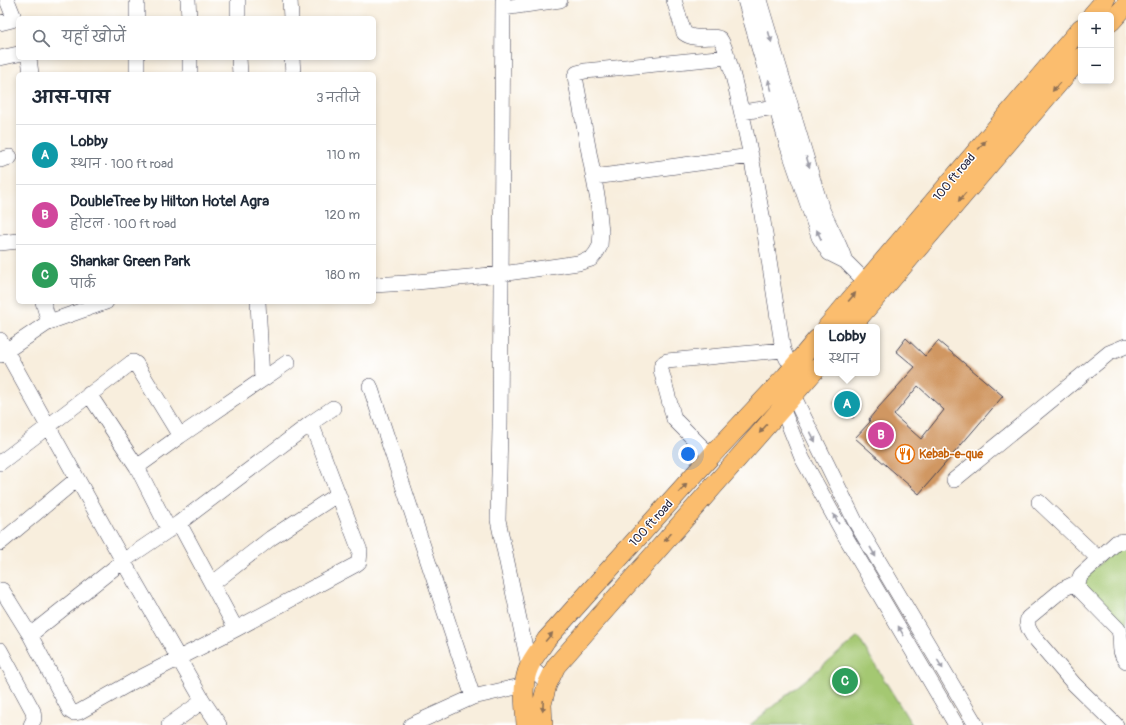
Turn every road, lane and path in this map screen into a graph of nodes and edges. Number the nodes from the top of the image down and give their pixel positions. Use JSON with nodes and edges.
{"nodes":[{"id":1,"x":8,"y":0,"type":"edge"},
{"id":2,"x":137,"y":0,"type":"edge"},
{"id":3,"x":188,"y":0,"type":"edge"},
{"id":4,"x":238,"y":0,"type":"edge"},
{"id":5,"x":290,"y":0,"type":"edge"},
{"id":6,"x":560,"y":0,"type":"edge"},
{"id":7,"x":674,"y":0,"type":"edge"},
{"id":8,"x":745,"y":0,"type":"edge"},
{"id":9,"x":759,"y":0,"type":"edge"},
{"id":10,"x":1104,"y":0,"type":"edge"},
{"id":11,"x":503,"y":4,"type":"edge"},
{"id":12,"x":1126,"y":5,"type":"edge"},
{"id":13,"x":1094,"y":12,"type":"edge"},
{"id":14,"x":137,"y":16,"type":"edge"},
{"id":15,"x":189,"y":16,"type":"edge"},
{"id":16,"x":238,"y":16,"type":"edge"},
{"id":17,"x":291,"y":16,"type":"edge"},
{"id":18,"x":1114,"y":19,"type":"edge"},
{"id":19,"x":0,"y":23,"type":"edge"},
{"id":20,"x":1078,"y":32,"type":"edge"},
{"id":21,"x":16,"y":54,"type":"edge"},
{"id":22,"x":728,"y":57,"type":"junction"},
{"id":23,"x":0,"y":58,"type":"edge"},
{"id":24,"x":29,"y":60,"type":"edge"},
{"id":25,"x":137,"y":60,"type":"edge"},
{"id":26,"x":190,"y":60,"type":"edge"},
{"id":27,"x":239,"y":60,"type":"edge"},
{"id":28,"x":292,"y":60,"type":"edge"},
{"id":29,"x":1078,"y":60,"type":"edge"},
{"id":30,"x":31,"y":72,"type":"edge"},
{"id":31,"x":136,"y":72,"type":"edge"},
{"id":32,"x":190,"y":72,"type":"edge"},
{"id":33,"x":240,"y":72,"type":"edge"},
{"id":34,"x":293,"y":72,"type":"edge"},
{"id":35,"x":776,"y":107,"type":"junction"},
{"id":36,"x":742,"y":112,"type":"junction"},
{"id":37,"x":751,"y":156,"type":"junction"},
{"id":38,"x":594,"y":177,"type":"junction"},
{"id":39,"x":1,"y":241,"type":"edge"},
{"id":40,"x":16,"y":241,"type":"edge"},
{"id":41,"x":845,"y":261,"type":"junction"},
{"id":42,"x":501,"y":274,"type":"junction"},
{"id":43,"x":376,"y":285,"type":"edge"},
{"id":44,"x":872,"y":288,"type":"junction"},
{"id":45,"x":44,"y":304,"type":"edge"},
{"id":46,"x":100,"y":304,"type":"edge"},
{"id":47,"x":258,"y":304,"type":"edge"},
{"id":48,"x":49,"y":322,"type":"junction"},
{"id":49,"x":830,"y":324,"type":"edge"},
{"id":50,"x":853,"y":324,"type":"edge"},
{"id":51,"x":814,"y":343,"type":"edge"},
{"id":52,"x":1126,"y":346,"type":"edge"},
{"id":53,"x":2,"y":349,"type":"edge"},
{"id":54,"x":783,"y":350,"type":"junction"},
{"id":55,"x":288,"y":362,"type":"dead end"},
{"id":56,"x":814,"y":371,"type":"edge"},
{"id":57,"x":784,"y":378,"type":"junction"},
{"id":58,"x":262,"y":380,"type":"junction"},
{"id":59,"x":370,"y":386,"type":"dead end"},
{"id":60,"x":89,"y":394,"type":"junction"},
{"id":61,"x":787,"y":402,"type":"junction"},
{"id":62,"x":333,"y":408,"type":"dead end"},
{"id":63,"x":311,"y":423,"type":"junction"},
{"id":64,"x":48,"y":426,"type":"junction"},
{"id":65,"x":180,"y":436,"type":"junction"},
{"id":66,"x":711,"y":456,"type":"junction"},
{"id":67,"x":0,"y":463,"type":"edge"},
{"id":68,"x":137,"y":467,"type":"junction"},
{"id":69,"x":77,"y":479,"type":"junction"},
{"id":70,"x":954,"y":480,"type":"dead end"},
{"id":71,"x":338,"y":494,"type":"junction"},
{"id":72,"x":1039,"y":502,"type":"dead end"},
{"id":73,"x":174,"y":526,"type":"junction"},
{"id":74,"x":1126,"y":541,"type":"edge"},
{"id":75,"x":0,"y":543,"type":"edge"},
{"id":76,"x":1099,"y":559,"type":"junction"},
{"id":77,"x":123,"y":561,"type":"junction"},
{"id":78,"x":1078,"y":582,"type":"junction"},
{"id":79,"x":212,"y":584,"type":"junction"},
{"id":80,"x":2,"y":590,"type":"dead end"},
{"id":81,"x":236,"y":629,"type":"junction"},
{"id":82,"x":30,"y":635,"type":"junction"},
{"id":83,"x":1,"y":657,"type":"edge"},
{"id":84,"x":178,"y":658,"type":"junction"},
{"id":85,"x":1126,"y":661,"type":"edge"},
{"id":86,"x":529,"y":666,"type":"junction"},
{"id":87,"x":548,"y":683,"type":"junction"},
{"id":88,"x":524,"y":685,"type":"junction"},
{"id":89,"x":472,"y":697,"type":"junction"},
{"id":90,"x":203,"y":701,"type":"junction"},
{"id":91,"x":31,"y":725,"type":"edge"},
{"id":92,"x":169,"y":725,"type":"edge"},
{"id":93,"x":219,"y":725,"type":"edge"},
{"id":94,"x":411,"y":725,"type":"edge"},
{"id":95,"x":526,"y":725,"type":"edge"},
{"id":96,"x":543,"y":725,"type":"edge"},
{"id":97,"x":956,"y":725,"type":"edge"},
{"id":98,"x":976,"y":725,"type":"edge"},
{"id":99,"x":1116,"y":725,"type":"edge"}],
"edges":[{"from":1,"to":19,"type":"street"},
{"from":2,"to":14,"type":"street"},
{"from":3,"to":15,"type":"street"},
{"from":4,"to":16,"type":"street"},
{"from":5,"to":17,"type":"street"},
{"from":6,"to":11,"type":"street"},
{"from":7,"to":22,"type":"street"},
{"from":35,"to":8,"type":"street","one_way":true},
{"from":9,"to":41,"type":"street","one_way":true},
{"from":10,"to":13,"type":"main road"},
{"from":11,"to":42,"type":"street"},
{"from":12,"to":18,"type":"main road"},
{"from":44,"to":20,"type":"main road","name":"100 ft road","one_way":true},
{"from":21,"to":23,"type":"street"},
{"from":22,"to":36,"type":"street"},
{"from":22,"to":38,"type":"street"},
{"from":24,"to":30,"type":"street"},
{"from":25,"to":31,"type":"street"},
{"from":26,"to":32,"type":"street"},
{"from":27,"to":33,"type":"street"},
{"from":28,"to":34,"type":"street"},
{"from":29,"to":44,"type":"main road","name":"100 ft road","one_way":true},
{"from":35,"to":36,"type":"street"},
{"from":41,"to":35,"type":"street","one_way":true},
{"from":36,"to":37,"type":"street"},
{"from":37,"to":38,"type":"street"},
{"from":37,"to":54,"type":"street"},
{"from":38,"to":42,"type":"street"},
{"from":39,"to":40,"type":"street"},
{"from":41,"to":44,"type":"street"},
{"from":42,"to":43,"type":"street"},
{"from":42,"to":86,"type":"street"},
{"from":49,"to":44,"type":"main road","name":"100 ft road","one_way":true},
{"from":44,"to":50,"type":"main road","name":"100 ft road"},
{"from":45,"to":48,"type":"street"},
{"from":46,"to":48,"type":"street"},
{"from":47,"to":58,"type":"street"},
{"from":48,"to":53,"type":"street"},
{"from":51,"to":57,"type":"main road","name":"100 ft road"},
{"from":52,"to":70,"type":"street"},
{"from":53,"to":64,"type":"street"},
{"from":54,"to":57,"type":"street"},
{"from":54,"to":66,"type":"street"},
{"from":55,"to":58,"type":"street"},
{"from":56,"to":61,"type":"main road","name":"100 ft road"},
{"from":57,"to":61,"type":"street"},
{"from":57,"to":66,"type":"main road","name":"100 ft road"},
{"from":58,"to":65,"type":"street"},
{"from":59,"to":89,"type":"street"},
{"from":60,"to":64,"type":"street"},
{"from":60,"to":65,"type":"street"},
{"from":60,"to":68,"type":"street"},
{"from":61,"to":87,"type":"main road","name":"100 ft road","one_way":true},
{"from":97,"to":61,"type":"street","one_way":true},
{"from":61,"to":98,"type":"street","one_way":true},
{"from":62,"to":63,"type":"street"},
{"from":63,"to":71,"type":"street"},
{"from":63,"to":73,"type":"street"},
{"from":64,"to":67,"type":"street"},
{"from":64,"to":69,"type":"street"},
{"from":65,"to":68,"type":"street"},
{"from":86,"to":66,"type":"main road","name":"100 ft road","one_way":true},
{"from":68,"to":73,"type":"street"},
{"from":69,"to":75,"type":"street"},
{"from":69,"to":77,"type":"street"},
{"from":71,"to":79,"type":"street"},
{"from":71,"to":81,"type":"street"},
{"from":72,"to":76,"type":"street"},
{"from":73,"to":77,"type":"street"},
{"from":73,"to":79,"type":"street"},
{"from":74,"to":76,"type":"street"},
{"from":76,"to":78,"type":"street"},
{"from":77,"to":82,"type":"street"},
{"from":77,"to":84,"type":"street"},
{"from":78,"to":85,"type":"street"},
{"from":78,"to":99,"type":"street"},
{"from":79,"to":81,"type":"street"},
{"from":80,"to":82,"type":"street"},
{"from":81,"to":84,"type":"street"},
{"from":82,"to":84,"type":"street"},
{"from":83,"to":91,"type":"street"},
{"from":84,"to":90,"type":"street"},
{"from":86,"to":87,"type":"street"},
{"from":86,"to":88,"type":"main road","name":"100 ft road"},
{"from":87,"to":96,"type":"main road","name":"100 ft road","one_way":true},
{"from":88,"to":89,"type":"street"},
{"from":88,"to":95,"type":"main road","name":"100 ft road"},
{"from":89,"to":94,"type":"street"},
{"from":90,"to":92,"type":"street"},
{"from":90,"to":93,"type":"street"}]}
